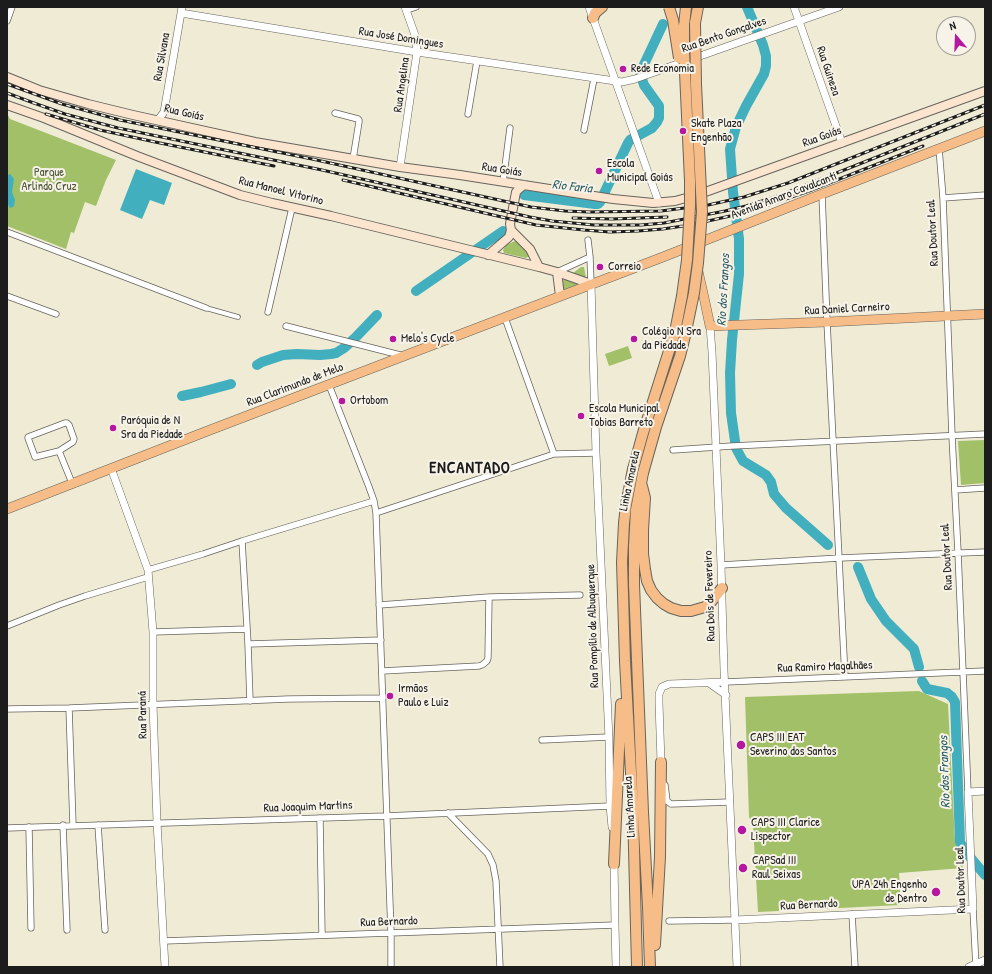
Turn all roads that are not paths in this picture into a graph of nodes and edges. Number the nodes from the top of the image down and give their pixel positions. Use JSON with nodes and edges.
{"nodes":[{"id":1,"x":12,"y":7,"type":"edge"},
{"id":2,"x":416,"y":7,"type":"edge"},
{"id":3,"x":589,"y":7,"type":"edge"},
{"id":4,"x":602,"y":7,"type":"edge"},
{"id":5,"x":669,"y":7,"type":"edge"},
{"id":6,"x":686,"y":7,"type":"edge"},
{"id":7,"x":698,"y":7,"type":"edge"},
{"id":8,"x":794,"y":7,"type":"edge"},
{"id":9,"x":839,"y":7,"type":"edge"},
{"id":10,"x":406,"y":9,"type":"edge"},
{"id":11,"x":182,"y":10,"type":"edge"},
{"id":12,"x":593,"y":18,"type":"junction"},
{"id":13,"x":7,"y":21,"type":"edge"},
{"id":14,"x":799,"y":21,"type":"junction"},
{"id":15,"x":417,"y":52,"type":"junction"},
{"id":16,"x":477,"y":61,"type":"junction"},
{"id":17,"x":7,"y":77,"type":"edge"},
{"id":18,"x":594,"y":79,"type":"junction"},
{"id":19,"x":617,"y":82,"type":"junction"},
{"id":20,"x":685,"y":83,"type":"junction"},
{"id":21,"x":985,"y":92,"type":"edge"},
{"id":22,"x":7,"y":105,"type":"edge"},
{"id":23,"x":164,"y":112,"type":"junction"},
{"id":24,"x":335,"y":113,"type":"dead end"},
{"id":25,"x":468,"y":114,"type":"dead end"},
{"id":26,"x":158,"y":120,"type":"junction"},
{"id":27,"x":168,"y":122,"type":"junction"},
{"id":28,"x":510,"y":128,"type":"dead end"},
{"id":29,"x":584,"y":130,"type":"dead end"},
{"id":30,"x":985,"y":131,"type":"edge"},
{"id":31,"x":842,"y":143,"type":"junction"},
{"id":32,"x":939,"y":148,"type":"junction"},
{"id":33,"x":353,"y":159,"type":"junction"},
{"id":34,"x":400,"y":167,"type":"junction"},
{"id":35,"x":503,"y":182,"type":"junction"},
{"id":36,"x":513,"y":184,"type":"junction"},
{"id":37,"x":524,"y":185,"type":"junction"},
{"id":38,"x":516,"y":192,"type":"junction"},
{"id":39,"x":822,"y":194,"type":"junction"},
{"id":40,"x":985,"y":195,"type":"edge"},
{"id":41,"x":943,"y":198,"type":"junction"},
{"id":42,"x":659,"y":203,"type":"junction"},
{"id":43,"x":292,"y":208,"type":"junction"},
{"id":44,"x":737,"y":227,"type":"junction"},
{"id":45,"x":511,"y":230,"type":"junction"},
{"id":46,"x":7,"y":232,"type":"edge"},
{"id":47,"x":588,"y":240,"type":"dead end"},
{"id":48,"x":484,"y":254,"type":"junction"},
{"id":49,"x":590,"y":257,"type":"junction"},
{"id":50,"x":663,"y":257,"type":"junction"},
{"id":51,"x":695,"y":260,"type":"junction"},
{"id":52,"x":539,"y":267,"type":"junction"},
{"id":53,"x":558,"y":272,"type":"junction"},
{"id":54,"x":591,"y":284,"type":"junction"},
{"id":55,"x":7,"y":296,"type":"edge"},
{"id":56,"x":560,"y":296,"type":"junction"},
{"id":57,"x":206,"y":308,"type":"joint"},
{"id":58,"x":268,"y":312,"type":"dead end"},
{"id":59,"x":56,"y":314,"type":"dead end"},
{"id":60,"x":985,"y":314,"type":"edge"},
{"id":61,"x":948,"y":316,"type":"junction"},
{"id":62,"x":238,"y":317,"type":"dead end"},
{"id":63,"x":505,"y":318,"type":"junction"},
{"id":64,"x":827,"y":322,"type":"junction"},
{"id":65,"x":284,"y":326,"type":"dead end"},
{"id":66,"x":710,"y":326,"type":"junction"},
{"id":67,"x":404,"y":356,"type":"junction"},
{"id":68,"x":329,"y":385,"type":"junction"},
{"id":69,"x":985,"y":434,"type":"edge"},
{"id":70,"x":952,"y":436,"type":"junction"},
{"id":71,"x":834,"y":442,"type":"junction"},
{"id":72,"x":716,"y":447,"type":"junction"},
{"id":73,"x":59,"y":450,"type":"junction"},
{"id":74,"x":673,"y":450,"type":"dead end"},
{"id":75,"x":596,"y":452,"type":"junction"},
{"id":76,"x":554,"y":454,"type":"junction"},
{"id":77,"x":111,"y":468,"type":"junction"},
{"id":78,"x":642,"y":477,"type":"junction"},
{"id":79,"x":72,"y":483,"type":"junction"},
{"id":80,"x":985,"y":488,"type":"edge"},
{"id":81,"x":955,"y":490,"type":"junction"},
{"id":82,"x":374,"y":501,"type":"junction"},
{"id":83,"x":7,"y":509,"type":"edge"},
{"id":84,"x":376,"y":513,"type":"junction"},
{"id":85,"x":242,"y":541,"type":"junction"},
{"id":86,"x":958,"y":552,"type":"junction"},
{"id":87,"x":985,"y":552,"type":"edge"},
{"id":88,"x":840,"y":558,"type":"junction"},
{"id":89,"x":722,"y":565,"type":"junction"},
{"id":90,"x":148,"y":574,"type":"junction"},
{"id":91,"x":722,"y":588,"type":"junction"},
{"id":92,"x":580,"y":595,"type":"dead end"},
{"id":93,"x":489,"y":597,"type":"junction"},
{"id":94,"x":380,"y":605,"type":"junction"},
{"id":95,"x":7,"y":626,"type":"edge"},
{"id":96,"x":247,"y":629,"type":"junction"},
{"id":97,"x":153,"y":632,"type":"junction"},
{"id":98,"x":380,"y":640,"type":"junction"},
{"id":99,"x":248,"y":644,"type":"junction"},
{"id":100,"x":625,"y":661,"type":"junction"},
{"id":101,"x":382,"y":671,"type":"junction"},
{"id":102,"x":985,"y":671,"type":"edge"},
{"id":103,"x":963,"y":672,"type":"junction"},
{"id":104,"x":845,"y":677,"type":"junction"},
{"id":105,"x":725,"y":682,"type":"junction"},
{"id":106,"x":709,"y":683,"type":"junction"},
{"id":107,"x":726,"y":696,"type":"junction"},
{"id":108,"x":383,"y":698,"type":"junction"},
{"id":109,"x":250,"y":702,"type":"junction"},
{"id":110,"x":153,"y":704,"type":"junction"},
{"id":111,"x":69,"y":708,"type":"junction"},
{"id":112,"x":7,"y":709,"type":"edge"},
{"id":113,"x":609,"y":737,"type":"junction"},
{"id":114,"x":542,"y":740,"type":"dead end"},
{"id":115,"x":661,"y":762,"type":"junction"},
{"id":116,"x":968,"y":792,"type":"junction"},
{"id":117,"x":985,"y":792,"type":"edge"},
{"id":118,"x":730,"y":802,"type":"junction"},
{"id":119,"x":610,"y":806,"type":"junction"},
{"id":120,"x":448,"y":813,"type":"junction"},
{"id":121,"x":386,"y":816,"type":"junction"},
{"id":122,"x":320,"y":818,"type":"junction"},
{"id":123,"x":157,"y":822,"type":"junction"},
{"id":124,"x":72,"y":825,"type":"junction"},
{"id":125,"x":98,"y":825,"type":"junction"},
{"id":126,"x":63,"y":826,"type":"junction"},
{"id":127,"x":29,"y":827,"type":"junction"},
{"id":128,"x":7,"y":828,"type":"edge"},
{"id":129,"x":614,"y":864,"type":"junction"},
{"id":130,"x":973,"y":910,"type":"junction"},
{"id":131,"x":852,"y":914,"type":"junction"},
{"id":132,"x":735,"y":920,"type":"junction"},
{"id":133,"x":669,"y":921,"type":"dead end"},
{"id":134,"x":615,"y":925,"type":"junction"},
{"id":135,"x":31,"y":928,"type":"dead end"},
{"id":136,"x":498,"y":929,"type":"junction"},
{"id":137,"x":67,"y":930,"type":"dead end"},
{"id":138,"x":105,"y":930,"type":"dead end"},
{"id":139,"x":391,"y":933,"type":"junction"},
{"id":140,"x":322,"y":935,"type":"junction"},
{"id":141,"x":164,"y":941,"type":"junction"},
{"id":142,"x":985,"y":960,"type":"edge"},
{"id":143,"x":974,"y":966,"type":"edge"},
{"id":144,"x":165,"y":967,"type":"edge"},
{"id":145,"x":391,"y":967,"type":"edge"},
{"id":146,"x":500,"y":967,"type":"edge"},
{"id":147,"x":616,"y":967,"type":"edge"},
{"id":148,"x":637,"y":967,"type":"edge"},
{"id":149,"x":651,"y":967,"type":"edge"},
{"id":150,"x":737,"y":967,"type":"edge"},
{"id":151,"x":855,"y":967,"type":"edge"}],
"edges":[{"from":1,"to":13,"type":"street"},
{"from":2,"to":10,"type":"street"},
{"from":3,"to":12,"type":"street"},
{"from":4,"to":12,"type":"highway"},
{"from":5,"to":20,"type":"highway","bridge":true},
{"from":6,"to":20,"type":"highway","name":"Linha Amarela","bridge":true},
{"from":7,"to":78,"type":"highway","name":"Linha Amarela","bridge":true},
{"from":8,"to":14,"type":"street","name":"Rua Guineza"},
{"from":9,"to":14,"type":"street","name":"Rua Bento Gonçalves"},
{"from":10,"to":15,"type":"street","name":"Rua Angelina"},
{"from":11,"to":15,"type":"street","name":"Rua José Domingues"},
{"from":11,"to":23,"type":"street","name":"Rua Silvana"},
{"from":12,"to":19,"type":"street"},
{"from":14,"to":19,"type":"street","name":"Rua Bento Gonçalves"},
{"from":14,"to":31,"type":"street","name":"Rua Guineza"},
{"from":15,"to":16,"type":"street","name":"Rua José Domingues"},
{"from":15,"to":34,"type":"street","name":"Rua Angelina"},
{"from":16,"to":18,"type":"street","name":"Rua José Domingues"},
{"from":16,"to":25,"type":"street"},
{"from":17,"to":26,"type":"main road","name":"Rua Goiás"},
{"from":18,"to":19,"type":"street","name":"Rua José Domingues"},
{"from":18,"to":29,"type":"street"},
{"from":19,"to":42,"type":"street"},
{"from":20,"to":100,"type":"highway","name":"Linha Amarela","bridge":true},
{"from":21,"to":31,"type":"main road","name":"Rua Goiás"},
{"from":22,"to":43,"type":"main road","name":"Rua Manoel Vitorino"},
{"from":23,"to":26,"type":"street","name":"Rua Silvana"},
{"from":23,"to":27,"type":"street"},
{"from":24,"to":33,"type":"street"},
{"from":26,"to":27,"type":"main road","name":"Rua Goiás"},
{"from":27,"to":33,"type":"main road","name":"Rua Goiás"},
{"from":28,"to":35,"type":"street"},
{"from":30,"to":32,"type":"main road","name":"Avenida Amaro Cavalcanti"},
{"from":31,"to":42,"type":"main road","name":"Rua Goiás"},
{"from":32,"to":39,"type":"main road","name":"Avenida Amaro Cavalcanti"},
{"from":32,"to":41,"type":"street","name":"Rua Doutor Leal"},
{"from":33,"to":34,"type":"main road","name":"Rua Goiás"},
{"from":34,"to":35,"type":"main road","name":"Rua Goiás"},
{"from":35,"to":36,"type":"main road","name":"Rua Goiás"},
{"from":36,"to":37,"type":"main road","name":"Rua Goiás"},
{"from":36,"to":38,"type":"main road"},
{"from":37,"to":38,"type":"main road"},
{"from":37,"to":42,"type":"main road","name":"Rua Goiás"},
{"from":38,"to":45,"type":"main road"},
{"from":39,"to":44,"type":"main road","name":"Avenida Amaro Cavalcanti"},
{"from":39,"to":64,"type":"street"},
{"from":40,"to":41,"type":"street"},
{"from":41,"to":61,"type":"street","name":"Rua Doutor Leal"},
{"from":43,"to":48,"type":"main road","name":"Rua Manoel Vitorino"},
{"from":43,"to":58,"type":"street"},
{"from":44,"to":50,"type":"main road","name":"Avenida Amaro Cavalcanti"},
{"from":44,"to":51,"type":"main road"},
{"from":45,"to":48,"type":"main road"},
{"from":45,"to":52,"type":"main road"},
{"from":46,"to":57,"type":"street"},
{"from":47,"to":49,"type":"street"},
{"from":48,"to":52,"type":"main road","name":"Rua Manoel Vitorino"},
{"from":49,"to":53,"type":"street"},
{"from":49,"to":54,"type":"street"},
{"from":50,"to":51,"type":"main road"},
{"from":50,"to":54,"type":"main road","name":"Avenida Amaro Cavalcanti"},
{"from":51,"to":66,"type":"main road","name":"Rua Dois de Fevereiro"},
{"from":52,"to":53,"type":"main road","name":"Rua Manoel Vitorino"},
{"from":53,"to":54,"type":"main road","name":"Rua Manoel Vitorino"},
{"from":53,"to":56,"type":"main road"},
{"from":54,"to":56,"type":"main road","name":"Rua Clarimundo de Melo"},
{"from":54,"to":75,"type":"street","name":"Rua Pompílio de Albuquerque"},
{"from":55,"to":59,"type":"street"},
{"from":56,"to":63,"type":"main road","name":"Rua Clarimundo de Melo"},
{"from":57,"to":62,"type":"street"},
{"from":60,"to":61,"type":"main road","name":"Rua Daniel Carneiro"},
{"from":61,"to":64,"type":"main road","name":"Rua Daniel Carneiro"},
{"from":61,"to":70,"type":"street","name":"Rua Doutor Leal"},
{"from":63,"to":67,"type":"main road","name":"Rua Clarimundo de Melo"},
{"from":63,"to":76,"type":"street"},
{"from":64,"to":66,"type":"main road","name":"Rua Daniel Carneiro"},
{"from":64,"to":71,"type":"street"},
{"from":65,"to":67,"type":"street"},
{"from":66,"to":72,"type":"street","name":"Rua Dois de Fevereiro"},
{"from":67,"to":68,"type":"main road","name":"Rua Clarimundo de Melo"},
{"from":68,"to":77,"type":"main road","name":"Rua Clarimundo de Melo"},
{"from":68,"to":82,"type":"street"},
{"from":69,"to":70,"type":"street"},
{"from":70,"to":71,"type":"street"},
{"from":70,"to":81,"type":"street","name":"Rua Doutor Leal"},
{"from":71,"to":72,"type":"street"},
{"from":71,"to":88,"type":"street"},
{"from":72,"to":74,"type":"street"},
{"from":72,"to":89,"type":"street","name":"Rua Dois de Fevereiro"},
{"from":73,"to":73,"type":"street"},
{"from":73,"to":79,"type":"street"},
{"from":75,"to":76,"type":"street"},
{"from":75,"to":113,"type":"street","name":"Rua Pompílio de Albuquerque"},
{"from":76,"to":84,"type":"street"},
{"from":77,"to":79,"type":"main road","name":"Rua Clarimundo de Melo"},
{"from":77,"to":90,"type":"street","name":"Rua Paraná"},
{"from":78,"to":91,"type":"highway"},
{"from":78,"to":149,"type":"highway","name":"Linha Amarela"},
{"from":79,"to":83,"type":"main road","name":"Rua Clarimundo de Melo"},
{"from":80,"to":81,"type":"street"},
{"from":81,"to":86,"type":"street","name":"Rua Doutor Leal"},
{"from":82,"to":84,"type":"street"},
{"from":82,"to":85,"type":"street"},
{"from":84,"to":94,"type":"street"},
{"from":85,"to":90,"type":"street"},
{"from":85,"to":96,"type":"street"},
{"from":86,"to":87,"type":"street"},
{"from":86,"to":88,"type":"street"},
{"from":86,"to":103,"type":"street","name":"Rua Doutor Leal"},
{"from":88,"to":89,"type":"street"},
{"from":88,"to":104,"type":"street"},
{"from":89,"to":91,"type":"street","name":"Rua Dois de Fevereiro"},
{"from":90,"to":95,"type":"street"},
{"from":90,"to":97,"type":"street","name":"Rua Paraná"},
{"from":91,"to":105,"type":"street","name":"Rua Dois de Fevereiro"},
{"from":92,"to":93,"type":"street"},
{"from":93,"to":94,"type":"street"},
{"from":93,"to":101,"type":"street"},
{"from":94,"to":98,"type":"street"},
{"from":96,"to":97,"type":"street"},
{"from":96,"to":99,"type":"street"},
{"from":97,"to":110,"type":"street","name":"Rua Paraná"},
{"from":98,"to":99,"type":"street"},
{"from":98,"to":101,"type":"street"},
{"from":99,"to":109,"type":"street"},
{"from":100,"to":129,"type":"highway"},
{"from":100,"to":148,"type":"highway","name":"Linha Amarela"},
{"from":101,"to":108,"type":"street"},
{"from":102,"to":103,"type":"street","name":"Rua Ramiro Magalhães"},
{"from":103,"to":104,"type":"street","name":"Rua Ramiro Magalhães"},
{"from":103,"to":116,"type":"street","name":"Rua Doutor Leal"},
{"from":104,"to":105,"type":"street","name":"Rua Ramiro Magalhães"},
{"from":105,"to":106,"type":"street","name":"Rua Ramiro Magalhães"},
{"from":105,"to":107,"type":"street","name":"Rua Dois de Fevereiro"},
{"from":106,"to":107,"type":"street"},
{"from":106,"to":115,"type":"street","name":"Rua Ramiro Magalhães"},
{"from":107,"to":118,"type":"street","name":"Rua Dois de Fevereiro"},
{"from":108,"to":109,"type":"street"},
{"from":108,"to":121,"type":"street"},
{"from":109,"to":110,"type":"street"},
{"from":110,"to":111,"type":"street"},
{"from":110,"to":123,"type":"street","name":"Rua Paraná"},
{"from":111,"to":112,"type":"street"},
{"from":111,"to":124,"type":"street"},
{"from":113,"to":114,"type":"street"},
{"from":113,"to":119,"type":"street","name":"Rua Pompílio de Albuquerque"},
{"from":115,"to":118,"type":"street"},
{"from":115,"to":149,"type":"highway"},
{"from":116,"to":117,"type":"street"},
{"from":116,"to":130,"type":"street","name":"Rua Doutor Leal"},
{"from":118,"to":132,"type":"street","name":"Rua Dois de Fevereiro"},
{"from":119,"to":120,"type":"street","name":"Rua Joaquim Martins"},
{"from":119,"to":129,"type":"street","name":"Rua Pompílio de Albuquerque"},
{"from":120,"to":121,"type":"street","name":"Rua Joaquim Martins"},
{"from":120,"to":136,"type":"street"},
{"from":121,"to":122,"type":"street","name":"Rua Joaquim Martins"},
{"from":121,"to":139,"type":"street"},
{"from":122,"to":123,"type":"street","name":"Rua Joaquim Martins"},
{"from":122,"to":140,"type":"street"},
{"from":123,"to":125,"type":"street","name":"Rua Joaquim Martins"},
{"from":123,"to":141,"type":"street","name":"Rua Paraná"},
{"from":124,"to":125,"type":"street","name":"Rua Joaquim Martins"},
{"from":124,"to":126,"type":"street","name":"Rua Joaquim Martins"},
{"from":125,"to":138,"type":"street"},
{"from":126,"to":127,"type":"street","name":"Rua Joaquim Martins"},
{"from":126,"to":137,"type":"street"},
{"from":127,"to":128,"type":"street","name":"Rua Joaquim Martins"},
{"from":127,"to":135,"type":"street"},
{"from":129,"to":134,"type":"street","name":"Rua Pompílio de Albuquerque"},
{"from":130,"to":131,"type":"street","name":"Rua Bernardo"},
{"from":130,"to":143,"type":"street","name":"Rua Doutor Leal"},
{"from":131,"to":132,"type":"street","name":"Rua Bernardo"},
{"from":131,"to":151,"type":"street"},
{"from":132,"to":133,"type":"street","name":"Rua Bernardo"},
{"from":132,"to":150,"type":"street","name":"Rua Dois de Fevereiro"},
{"from":134,"to":136,"type":"street","name":"Rua Bernardo"},
{"from":134,"to":147,"type":"street","name":"Rua Pompílio de Albuquerque"},
{"from":136,"to":139,"type":"street","name":"Rua Bernardo"},
{"from":136,"to":146,"type":"street"},
{"from":139,"to":140,"type":"street","name":"Rua Bernardo"},
{"from":139,"to":145,"type":"street"},
{"from":140,"to":141,"type":"street","name":"Rua Bernardo"},
{"from":141,"to":144,"type":"street","name":"Rua Paraná"},
{"from":142,"to":143,"type":"street"}]}
